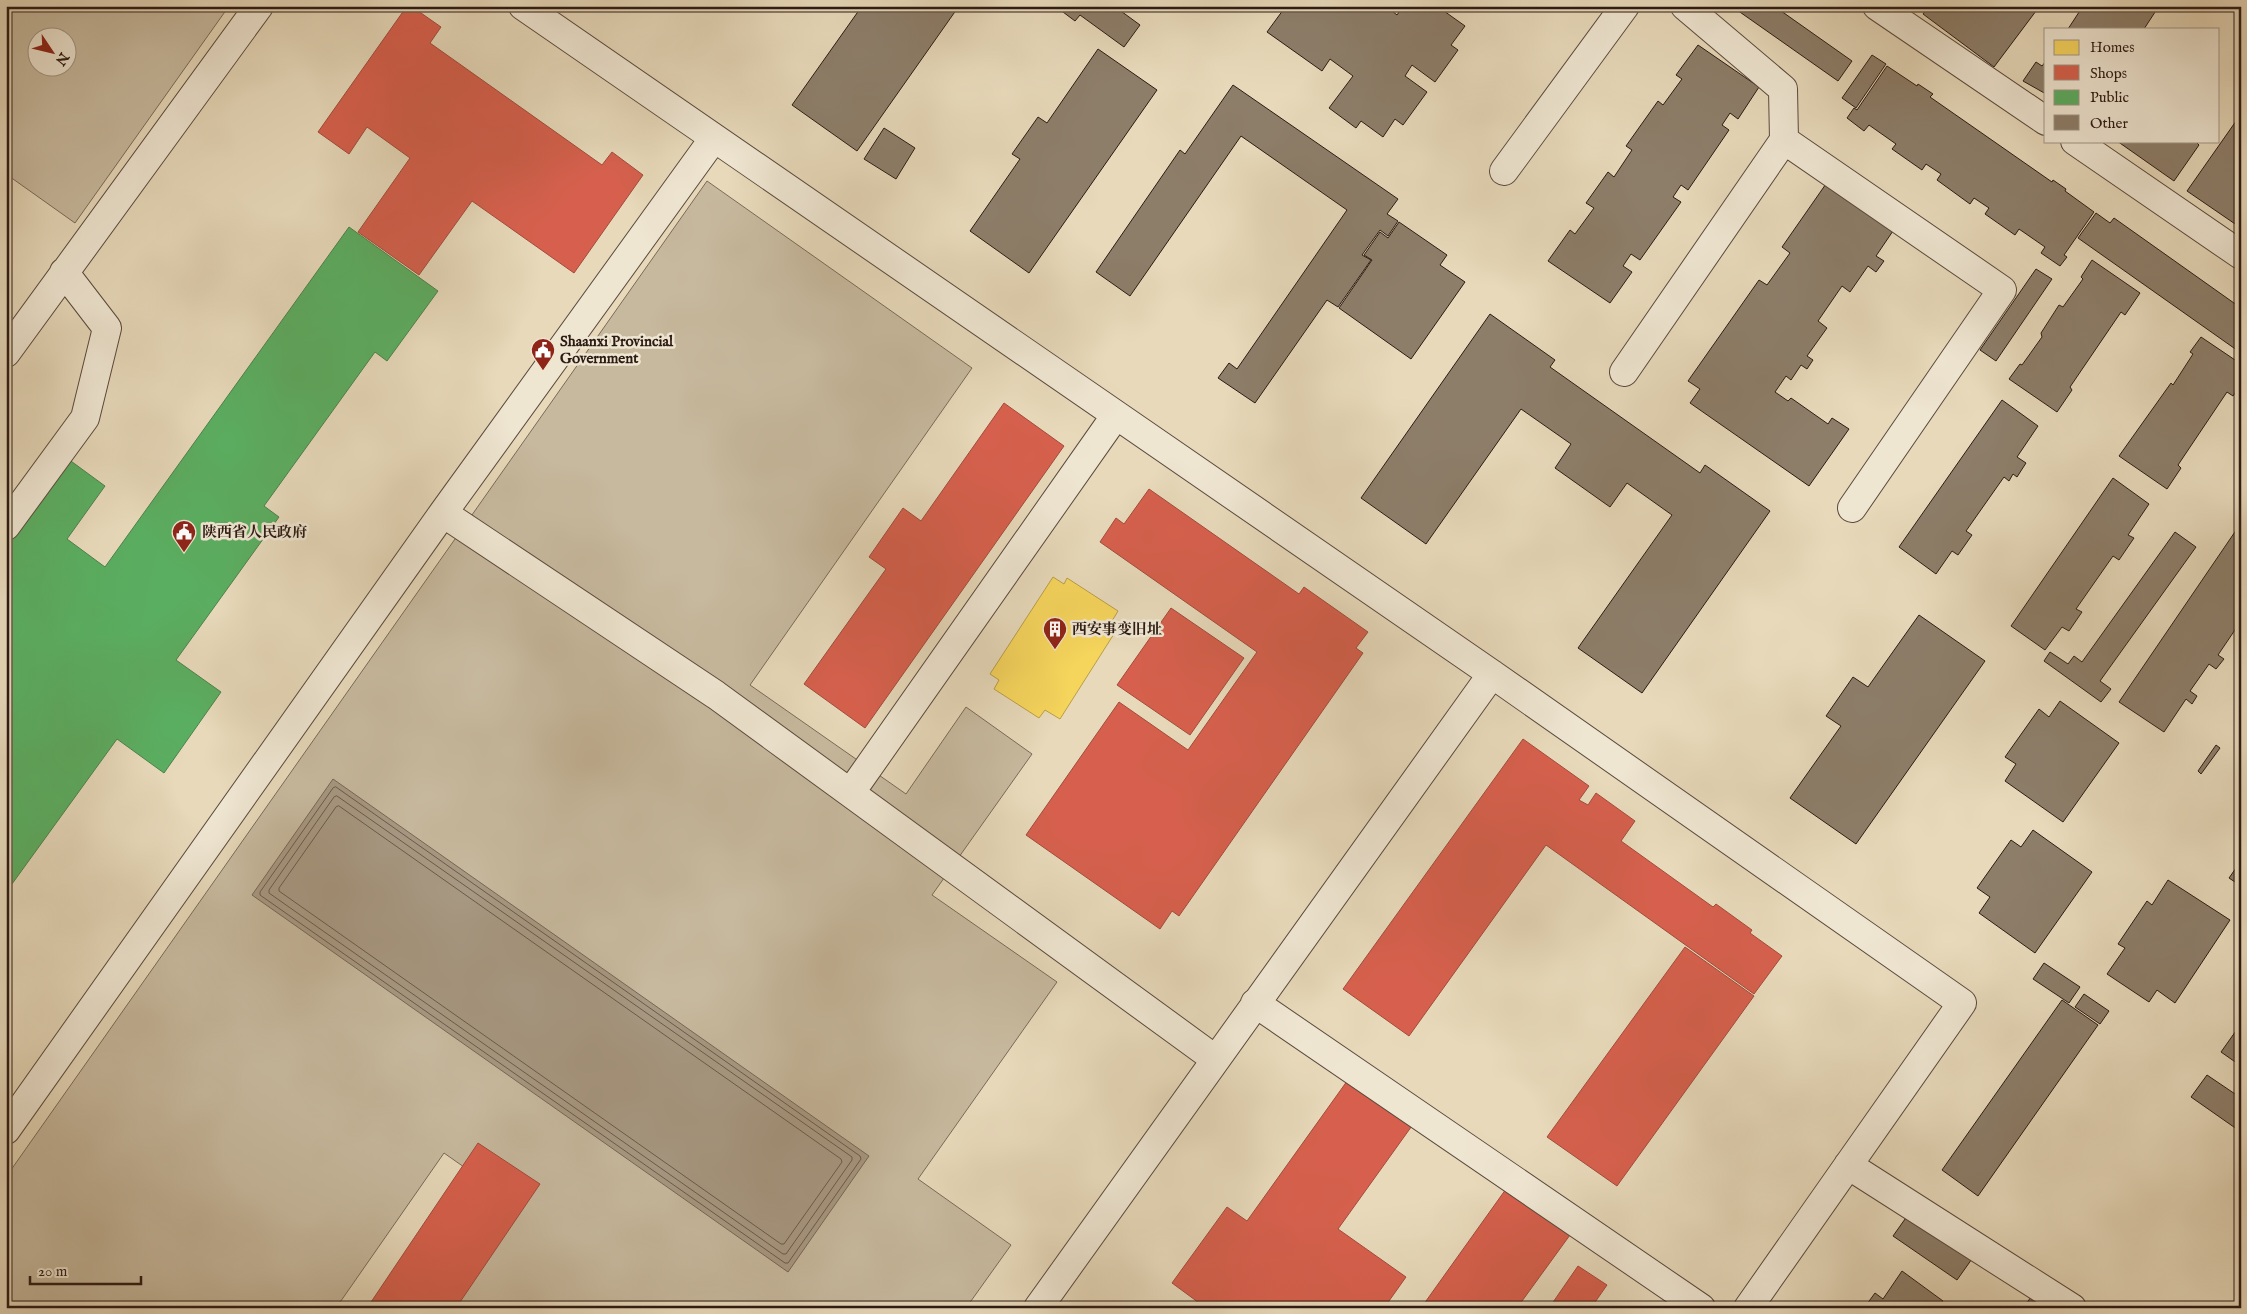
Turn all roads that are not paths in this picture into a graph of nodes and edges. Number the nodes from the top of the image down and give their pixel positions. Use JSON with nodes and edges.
{"nodes":[{"id":1,"x":259,"y":6,"type":"edge"},
{"id":2,"x":523,"y":6,"type":"edge"},
{"id":3,"x":1625,"y":6,"type":"edge"},
{"id":4,"x":1685,"y":6,"type":"edge"},
{"id":5,"x":1877,"y":6,"type":"edge"},
{"id":6,"x":2044,"y":121,"type":"edge"},
{"id":7,"x":714,"y":138,"type":"junction"},
{"id":8,"x":1784,"y":140,"type":"junction"},
{"id":9,"x":2076,"y":142,"type":"edge"},
{"id":10,"x":1504,"y":171,"type":"dead end"},
{"id":11,"x":2241,"y":255,"type":"edge"},
{"id":12,"x":64,"y":272,"type":"junction"},
{"id":13,"x":6,"y":352,"type":"edge"},
{"id":14,"x":1624,"y":372,"type":"dead end"},
{"id":15,"x":1116,"y":414,"type":"junction"},
{"id":16,"x":1852,"y":508,"type":"dead end"},
{"id":17,"x":443,"y":513,"type":"junction"},
{"id":18,"x":6,"y":526,"type":"edge"},
{"id":19,"x":1492,"y":674,"type":"junction"},
{"id":20,"x":851,"y":792,"type":"junction"},
{"id":21,"x":1255,"y":1003,"type":"junction"},
{"id":22,"x":1215,"y":1058,"type":"junction"},
{"id":23,"x":6,"y":1130,"type":"edge"},
{"id":24,"x":1848,"y":1164,"type":"junction"},
{"id":25,"x":1038,"y":1308,"type":"edge"},
{"id":26,"x":1701,"y":1308,"type":"edge"},
{"id":27,"x":1748,"y":1308,"type":"edge"},
{"id":28,"x":2072,"y":1308,"type":"edge"}],
"edges":[{"from":1,"to":12,"type":"street"},
{"from":2,"to":7,"type":"street"},
{"from":3,"to":10,"type":"street"},
{"from":4,"to":8,"type":"street"},
{"from":5,"to":6,"type":"street"},
{"from":7,"to":15,"type":"street"},
{"from":7,"to":17,"type":"street"},
{"from":8,"to":14,"type":"street"},
{"from":8,"to":16,"type":"street"},
{"from":9,"to":11,"type":"street"},
{"from":12,"to":13,"type":"street"},
{"from":12,"to":18,"type":"street"},
{"from":15,"to":19,"type":"street"},
{"from":15,"to":20,"type":"street"},
{"from":17,"to":20,"type":"street"},
{"from":17,"to":23,"type":"street"},
{"from":19,"to":21,"type":"street"},
{"from":19,"to":24,"type":"street"},
{"from":20,"to":22,"type":"street"},
{"from":21,"to":22,"type":"street"},
{"from":21,"to":26,"type":"street"},
{"from":22,"to":25,"type":"street"},
{"from":24,"to":27,"type":"street"},
{"from":24,"to":28,"type":"street"}]}
